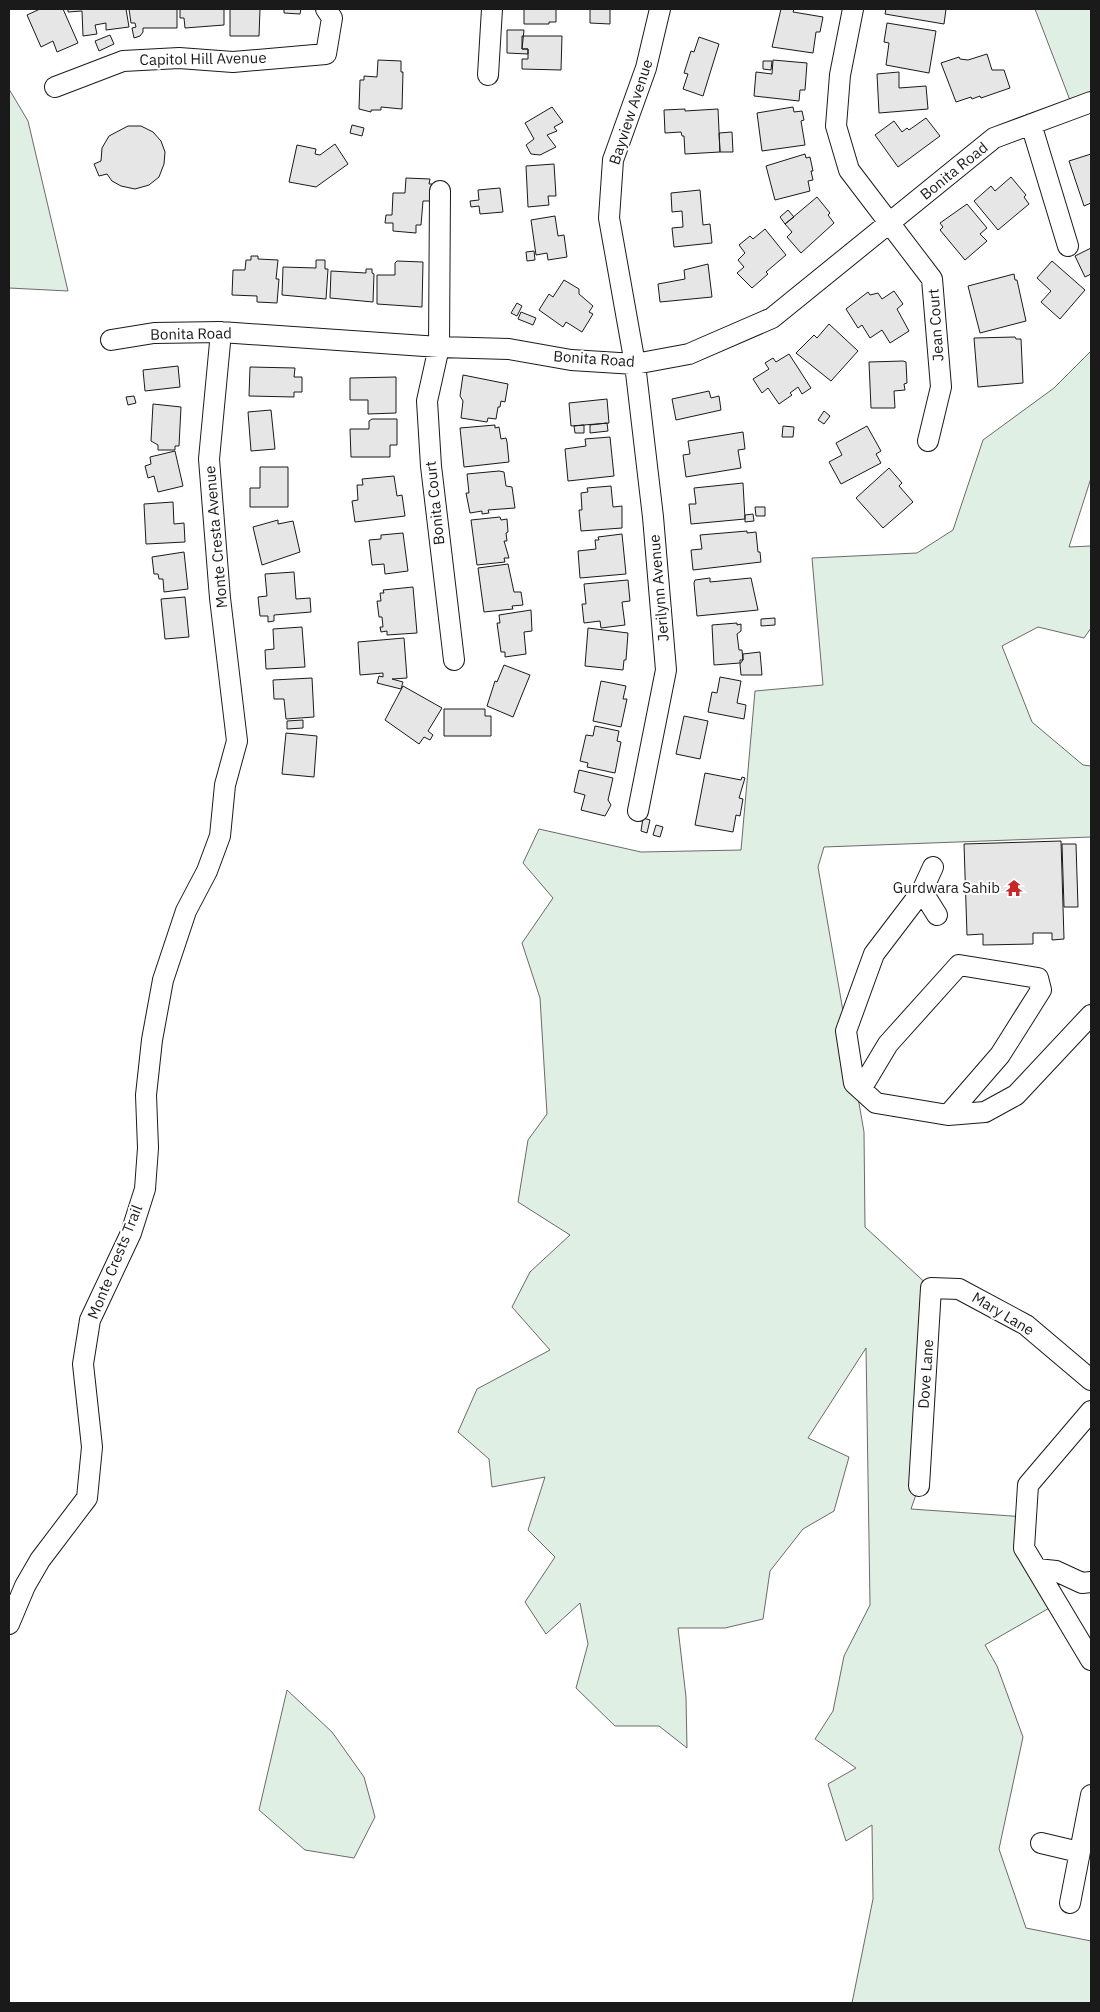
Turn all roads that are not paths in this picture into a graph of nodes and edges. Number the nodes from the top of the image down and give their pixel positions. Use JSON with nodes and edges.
{"nodes":[{"id":1,"x":326,"y":9,"type":"edge"},
{"id":2,"x":492,"y":9,"type":"edge"},
{"id":3,"x":660,"y":9,"type":"edge"},
{"id":4,"x":853,"y":9,"type":"edge"},
{"id":5,"x":488,"y":74,"type":"dead end"},
{"id":6,"x":55,"y":88,"type":"dead end"},
{"id":7,"x":1091,"y":102,"type":"edge"},
{"id":8,"x":1031,"y":124,"type":"junction"},
{"id":9,"x":440,"y":191,"type":"dead end"},
{"id":10,"x":890,"y":222,"type":"junction"},
{"id":11,"x":1068,"y":246,"type":"dead end"},
{"id":12,"x":221,"y":332,"type":"junction"},
{"id":13,"x":111,"y":340,"type":"dead end"},
{"id":14,"x":439,"y":347,"type":"junction"},
{"id":15,"x":635,"y":364,"type":"junction"},
{"id":16,"x":928,"y":440,"type":"dead end"},
{"id":17,"x":454,"y":660,"type":"dead end"},
{"id":18,"x":237,"y":741,"type":"joint"},
{"id":19,"x":638,"y":811,"type":"dead end"},
{"id":20,"x":933,"y":867,"type":"dead end"},
{"id":21,"x":922,"y":891,"type":"junction"},
{"id":22,"x":937,"y":915,"type":"dead end"},
{"id":23,"x":1091,"y":1015,"type":"edge"},
{"id":24,"x":861,"y":1089,"type":"junction"},
{"id":25,"x":948,"y":1115,"type":"junction"},
{"id":26,"x":959,"y":1289,"type":"joint"},
{"id":27,"x":1091,"y":1380,"type":"edge"},
{"id":28,"x":1091,"y":1411,"type":"edge"},
{"id":29,"x":919,"y":1486,"type":"dead end"},
{"id":30,"x":1037,"y":1569,"type":"junction"},
{"id":31,"x":1091,"y":1582,"type":"edge"},
{"id":32,"x":9,"y":1624,"type":"edge"},
{"id":33,"x":1091,"y":1660,"type":"edge"},
{"id":34,"x":1091,"y":1795,"type":"edge"},
{"id":35,"x":1041,"y":1843,"type":"dead end"},
{"id":36,"x":1079,"y":1852,"type":"junction"},
{"id":37,"x":1070,"y":1903,"type":"dead end"}],
"edges":[{"from":1,"to":6,"type":"street","name":"Capitol Hill Avenue"},
{"from":2,"to":5,"type":"street"},
{"from":3,"to":15,"type":"street","name":"Bayview Avenue"},
{"from":4,"to":10,"type":"street","name":"Jean Court"},
{"from":7,"to":8,"type":"street","name":"Bonita Road"},
{"from":8,"to":10,"type":"street","name":"Bonita Road"},
{"from":8,"to":11,"type":"street"},
{"from":9,"to":14,"type":"street","name":"Bonita Court"},
{"from":10,"to":15,"type":"street","name":"Bonita Road"},
{"from":10,"to":16,"type":"street","name":"Jean Court"},
{"from":12,"to":13,"type":"street","name":"Bonita Road"},
{"from":12,"to":14,"type":"street","name":"Bonita Road"},
{"from":12,"to":18,"type":"street","name":"Monte Cresta Avenue"},
{"from":14,"to":15,"type":"street","name":"Bonita Road"},
{"from":14,"to":17,"type":"street","name":"Bonita Court"},
{"from":15,"to":19,"type":"street","name":"Jerilynn Avenue"},
{"from":18,"to":32,"type":"street","name":"Monte Crests Trail"},
{"from":20,"to":21,"type":"street"},
{"from":21,"to":22,"type":"street"},
{"from":21,"to":24,"type":"street"},
{"from":23,"to":25,"type":"street"},
{"from":24,"to":25,"type":"street"},
{"from":24,"to":25,"type":"street"},
{"from":26,"to":27,"type":"street","name":"Mary Lane"},
{"from":26,"to":29,"type":"street","name":"Dove Lane"},
{"from":28,"to":30,"type":"street"},
{"from":30,"to":31,"type":"street"},
{"from":30,"to":33,"type":"street"},
{"from":34,"to":36,"type":"street"},
{"from":35,"to":36,"type":"street"},
{"from":36,"to":37,"type":"street"}]}
